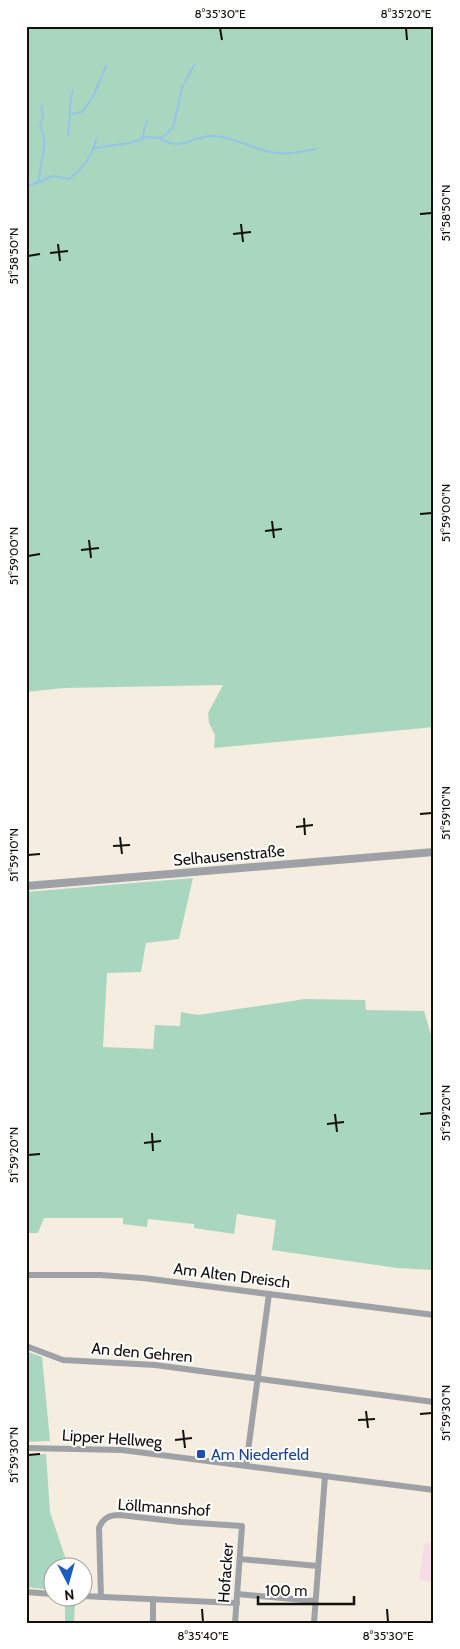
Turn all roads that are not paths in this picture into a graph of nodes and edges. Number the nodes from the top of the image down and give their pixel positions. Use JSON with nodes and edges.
{"nodes":[{"id":1,"x":434,"y":852,"type":"edge"},
{"id":2,"x":26,"y":886,"type":"edge"},
{"id":3,"x":26,"y":1275,"type":"edge"},
{"id":4,"x":269,"y":1294,"type":"junction"},
{"id":5,"x":434,"y":1315,"type":"edge"},
{"id":6,"x":26,"y":1346,"type":"edge"},
{"id":7,"x":258,"y":1379,"type":"junction"},
{"id":8,"x":434,"y":1402,"type":"edge"},
{"id":9,"x":26,"y":1448,"type":"edge"},
{"id":10,"x":246,"y":1466,"type":"junction"},
{"id":11,"x":325,"y":1476,"type":"junction"},
{"id":12,"x":434,"y":1490,"type":"edge"},
{"id":13,"x":242,"y":1526,"type":"joint"},
{"id":14,"x":240,"y":1559,"type":"junction"},
{"id":15,"x":318,"y":1566,"type":"junction"},
{"id":16,"x":26,"y":1592,"type":"edge"},
{"id":17,"x":42,"y":1593,"type":"edge"},
{"id":18,"x":237,"y":1594,"type":"junction"},
{"id":19,"x":92,"y":1597,"type":"edge"},
{"id":20,"x":101,"y":1597,"type":"junction"},
{"id":21,"x":154,"y":1599,"type":"junction"},
{"id":22,"x":315,"y":1601,"type":"junction"},
{"id":23,"x":237,"y":1603,"type":"junction"},
{"id":24,"x":153,"y":1623,"type":"edge"},
{"id":25,"x":235,"y":1623,"type":"edge"},
{"id":26,"x":314,"y":1623,"type":"edge"}],
"edges":[{"from":1,"to":2,"type":"street","name":"Selhausenstraße"},
{"from":3,"to":4,"type":"street","name":"Am Alten Dreisch"},
{"from":4,"to":5,"type":"street","name":"Am Alten Dreisch"},
{"from":4,"to":7,"type":"street"},
{"from":6,"to":7,"type":"street","name":"An den Gehren"},
{"from":7,"to":8,"type":"street","name":"An den Gehren"},
{"from":7,"to":10,"type":"street"},
{"from":9,"to":10,"type":"street","name":"Lipper Hellweg"},
{"from":10,"to":11,"type":"street","name":"Lipper Hellweg"},
{"from":11,"to":12,"type":"street","name":"Lipper Hellweg"},
{"from":11,"to":15,"type":"street"},
{"from":13,"to":14,"type":"street","name":"Hofacker"},
{"from":13,"to":20,"type":"street","name":"Löllmannshof"},
{"from":14,"to":15,"type":"street"},
{"from":14,"to":18,"type":"street","name":"Hofacker"},
{"from":15,"to":22,"type":"street"},
{"from":16,"to":17,"type":"street"},
{"from":18,"to":22,"type":"street"},
{"from":18,"to":23,"type":"street","name":"Hofacker"},
{"from":19,"to":20,"type":"street"},
{"from":20,"to":21,"type":"street"},
{"from":21,"to":23,"type":"street"},
{"from":21,"to":24,"type":"street"},
{"from":22,"to":26,"type":"street"},
{"from":23,"to":25,"type":"street","name":"Hofacker"}]}
